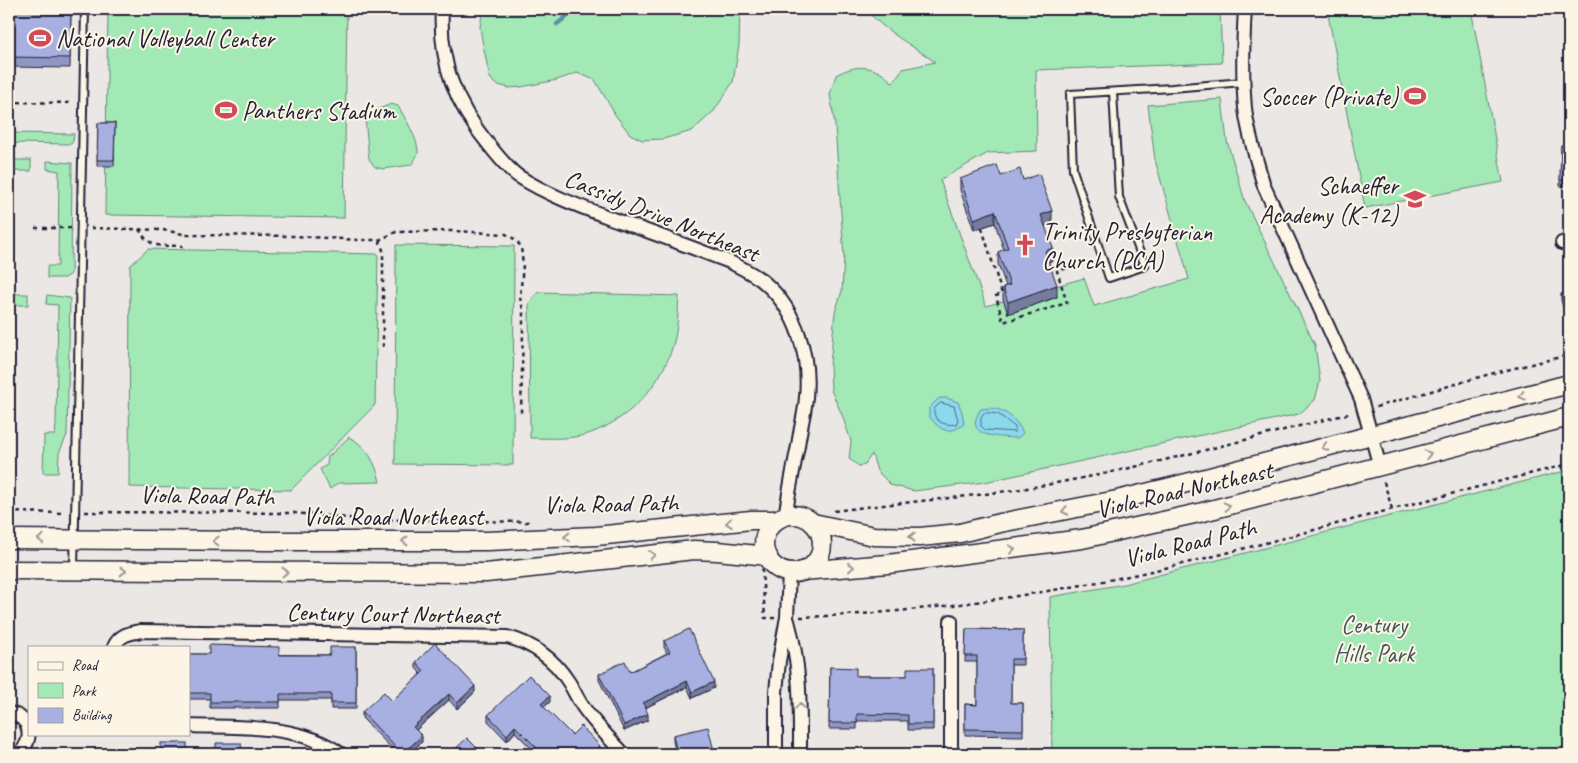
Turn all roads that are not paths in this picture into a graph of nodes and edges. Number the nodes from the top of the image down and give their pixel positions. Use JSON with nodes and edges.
{"nodes":[{"id":1,"x":85,"y":9,"type":"edge"},
{"id":2,"x":442,"y":9,"type":"edge"},
{"id":3,"x":1245,"y":9,"type":"edge"},
{"id":4,"x":1243,"y":82,"type":"junction"},
{"id":5,"x":1113,"y":92,"type":"junction"},
{"id":6,"x":1569,"y":384,"type":"edge"},
{"id":7,"x":1569,"y":417,"type":"edge"},
{"id":8,"x":1372,"y":435,"type":"junction"},
{"id":9,"x":1380,"y":467,"type":"junction"},
{"id":10,"x":781,"y":518,"type":"junction"},
{"id":11,"x":813,"y":523,"type":"junction"},
{"id":12,"x":9,"y":538,"type":"edge"},
{"id":13,"x":74,"y":539,"type":"junction"},
{"id":14,"x":768,"y":556,"type":"junction"},
{"id":15,"x":9,"y":570,"type":"edge"},
{"id":16,"x":74,"y":571,"type":"junction"},
{"id":17,"x":796,"y":571,"type":"junction"},
{"id":18,"x":787,"y":617,"type":"junction"},
{"id":19,"x":951,"y":621,"type":"dead end"},
{"id":20,"x":115,"y":646,"type":"edge"},
{"id":21,"x":9,"y":713,"type":"edge"},
{"id":22,"x":190,"y":726,"type":"edge"},
{"id":23,"x":28,"y":729,"type":"edge"},
{"id":24,"x":29,"y":736,"type":"edge"},
{"id":25,"x":19,"y":754,"type":"edge"},
{"id":26,"x":341,"y":754,"type":"edge"},
{"id":27,"x":624,"y":754,"type":"edge"},
{"id":28,"x":776,"y":754,"type":"edge"},
{"id":29,"x":800,"y":754,"type":"edge"},
{"id":30,"x":952,"y":754,"type":"edge"}],
"edges":[{"from":1,"to":13,"type":"lane"},
{"from":2,"to":10,"type":"street","name":"Cassidy Drive Northeast"},
{"from":3,"to":4,"type":"street"},
{"from":4,"to":5,"type":"lane"},
{"from":4,"to":8,"type":"street"},
{"from":5,"to":5,"type":"lane"},
{"from":6,"to":8,"type":"main road","name":"Viola Road Northeast","one_way":true},
{"from":9,"to":7,"type":"main road","name":"Viola Road Northeast","one_way":true},
{"from":8,"to":9,"type":"street"},
{"from":8,"to":11,"type":"main road","name":"Viola Road Northeast","one_way":true},
{"from":17,"to":9,"type":"main road","name":"Viola Road Northeast","one_way":true},
{"from":10,"to":11,"type":"main road"},
{"from":10,"to":13,"type":"main road","name":"Viola Road Northeast","one_way":true},
{"from":10,"to":14,"type":"main road"},
{"from":11,"to":17,"type":"main road"},
{"from":13,"to":12,"type":"main road","name":"Viola Road Northeast","one_way":true},
{"from":13,"to":16,"type":"lane"},
{"from":16,"to":14,"type":"main road","one_way":true},
{"from":14,"to":17,"type":"main road"},
{"from":15,"to":16,"type":"main road"},
{"from":17,"to":18,"type":"street"},
{"from":18,"to":28,"type":"street"},
{"from":29,"to":18,"type":"street","one_way":true},
{"from":19,"to":30,"type":"street"},
{"from":20,"to":27,"type":"street","name":"Century Court Northeast"},
{"from":21,"to":23,"type":"street"},
{"from":22,"to":26,"type":"street"},
{"from":24,"to":25,"type":"street"}]}
